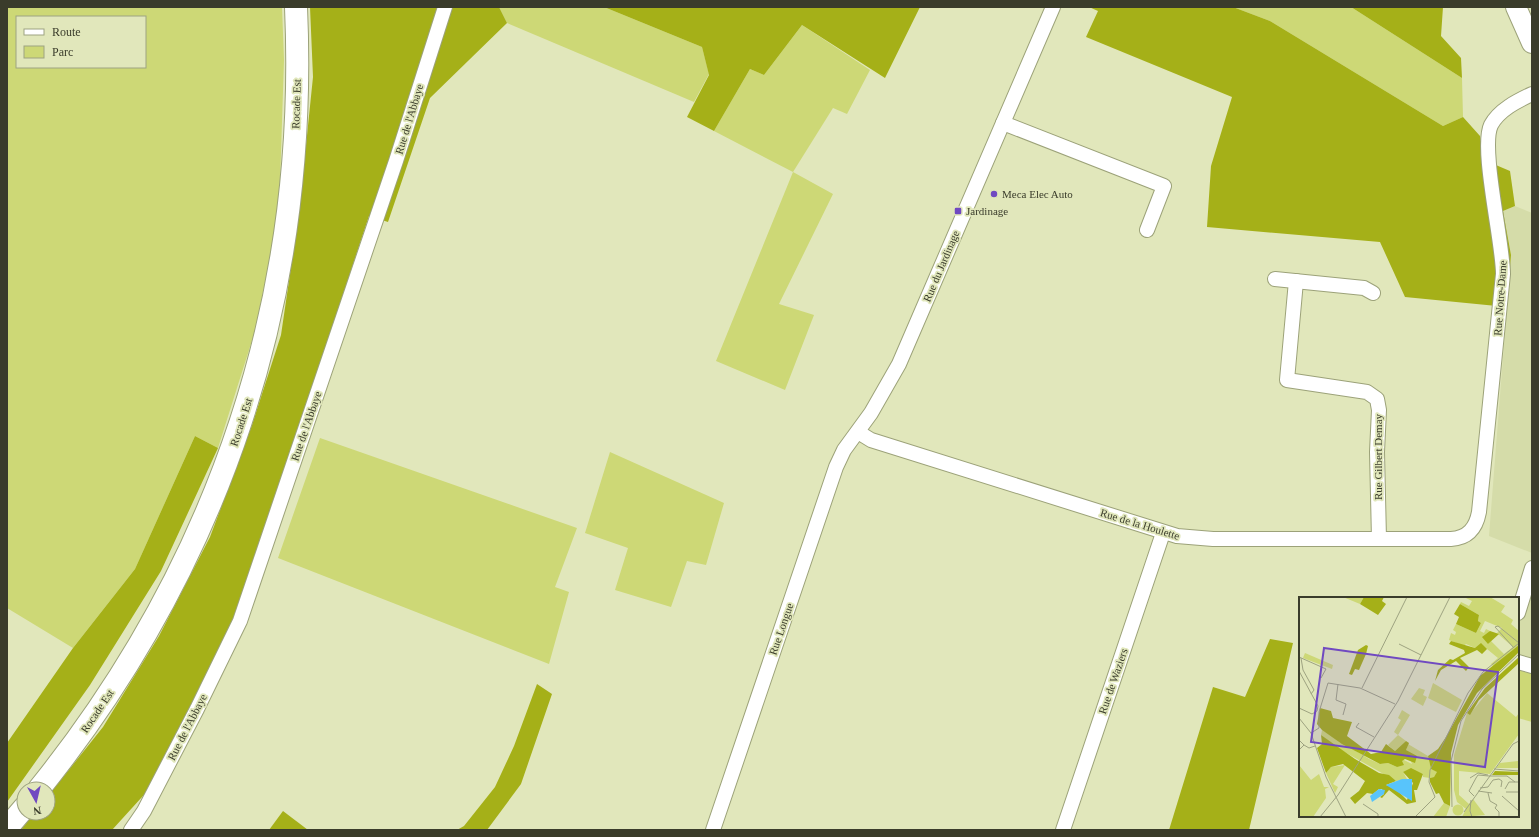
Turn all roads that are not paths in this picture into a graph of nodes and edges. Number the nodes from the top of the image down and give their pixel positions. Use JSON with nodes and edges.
{"nodes":[{"id":1,"x":296,"y":7,"type":"edge"},
{"id":2,"x":445,"y":7,"type":"edge"},
{"id":3,"x":1053,"y":7,"type":"edge"},
{"id":4,"x":1516,"y":7,"type":"edge"},
{"id":5,"x":1532,"y":43,"type":"edge"},
{"id":6,"x":1532,"y":94,"type":"edge"},
{"id":7,"x":1003,"y":123,"type":"junction"},
{"id":8,"x":1147,"y":230,"type":"dead end"},
{"id":9,"x":1276,"y":279,"type":"dead end"},
{"id":10,"x":1296,"y":281,"type":"junction"},
{"id":11,"x":1373,"y":293,"type":"dead end"},
{"id":12,"x":858,"y":432,"type":"junction"},
{"id":13,"x":1476,"y":524,"type":"joint"},
{"id":14,"x":1163,"y":532,"type":"junction"},
{"id":15,"x":1379,"y":539,"type":"junction"},
{"id":16,"x":1532,"y":568,"type":"edge"},
{"id":17,"x":1519,"y":610,"type":"edge"},
{"id":18,"x":1519,"y":662,"type":"edge"},
{"id":19,"x":1532,"y":666,"type":"edge"},
{"id":20,"x":46,"y":781,"type":"edge"},
{"id":21,"x":16,"y":817,"type":"edge"},
{"id":22,"x":7,"y":828,"type":"edge"},
{"id":23,"x":130,"y":830,"type":"edge"},
{"id":24,"x":713,"y":830,"type":"edge"},
{"id":25,"x":1063,"y":830,"type":"edge"}],
"edges":[{"from":1,"to":20,"type":"main road","name":"Rocade Est"},
{"from":2,"to":23,"type":"street","name":"Rue de l'Abbaye"},
{"from":3,"to":7,"type":"street","name":"Rue du Jardinage"},
{"from":4,"to":5,"type":"street"},
{"from":6,"to":13,"type":"street","name":"Rue Notre-Dame"},
{"from":7,"to":8,"type":"street"},
{"from":7,"to":12,"type":"street","name":"Rue du Jardinage"},
{"from":9,"to":10,"type":"street"},
{"from":10,"to":11,"type":"street"},
{"from":10,"to":15,"type":"street","name":"Rue Gilbert Demay"},
{"from":12,"to":14,"type":"street","name":"Rue de la Houlette"},
{"from":12,"to":24,"type":"street","name":"Rue Longue"},
{"from":13,"to":15,"type":"street","name":"Rue de la Houlette"},
{"from":14,"to":15,"type":"street","name":"Rue de la Houlette"},
{"from":14,"to":25,"type":"street","name":"Rue de Waziers"},
{"from":16,"to":17,"type":"street"},
{"from":18,"to":19,"type":"street"},
{"from":21,"to":22,"type":"main road"}]}
